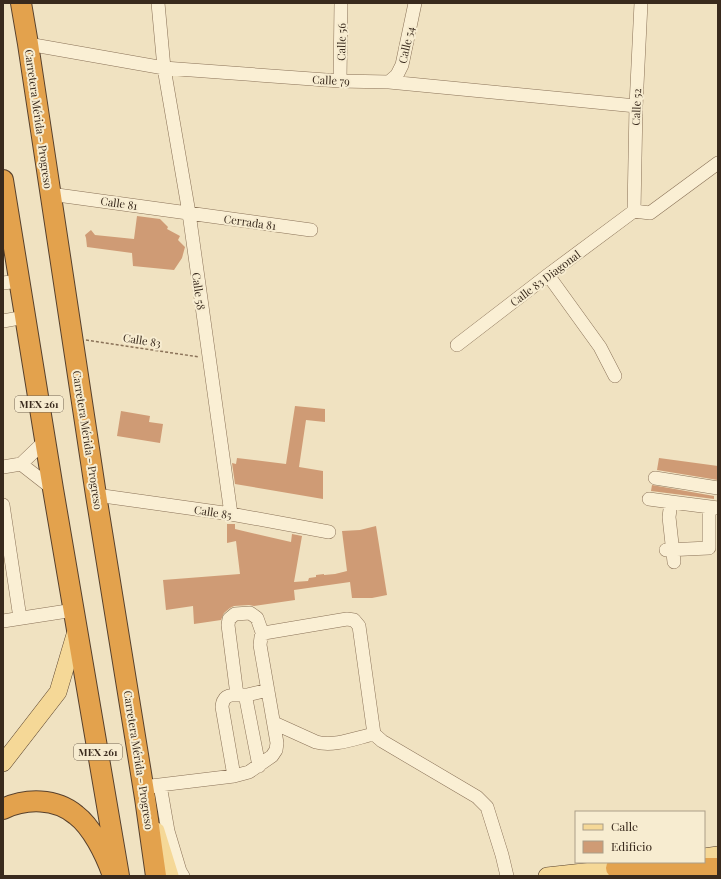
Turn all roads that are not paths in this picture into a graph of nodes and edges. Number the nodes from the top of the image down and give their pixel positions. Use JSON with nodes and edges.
{"nodes":[{"id":1,"x":21,"y":3,"type":"edge"},
{"id":2,"x":150,"y":3,"type":"edge"},
{"id":3,"x":158,"y":3,"type":"edge"},
{"id":4,"x":342,"y":3,"type":"edge"},
{"id":5,"x":415,"y":3,"type":"edge"},
{"id":6,"x":641,"y":3,"type":"edge"},
{"id":7,"x":28,"y":44,"type":"junction"},
{"id":8,"x":162,"y":68,"type":"junction"},
{"id":9,"x":340,"y":81,"type":"junction"},
{"id":10,"x":389,"y":82,"type":"junction"},
{"id":11,"x":636,"y":106,"type":"junction"},
{"id":12,"x":718,"y":163,"type":"edge"},
{"id":13,"x":3,"y":180,"type":"edge"},
{"id":14,"x":50,"y":194,"type":"junction"},
{"id":15,"x":634,"y":211,"type":"junction"},
{"id":16,"x":189,"y":213,"type":"junction"},
{"id":17,"x":311,"y":230,"type":"dead end"},
{"id":18,"x":548,"y":275,"type":"junction"},
{"id":19,"x":11,"y":282,"type":"edge"},
{"id":20,"x":25,"y":317,"type":"junction"},
{"id":21,"x":3,"y":321,"type":"edge"},
{"id":22,"x":457,"y":345,"type":"dead end"},
{"id":23,"x":615,"y":376,"type":"dead end"},
{"id":24,"x":45,"y":441,"type":"junction"},
{"id":25,"x":21,"y":464,"type":"junction"},
{"id":26,"x":3,"y":467,"type":"edge"},
{"id":27,"x":655,"y":478,"type":"dead end"},
{"id":28,"x":718,"y":488,"type":"edge"},
{"id":29,"x":53,"y":489,"type":"junction"},
{"id":30,"x":96,"y":495,"type":"junction"},
{"id":31,"x":649,"y":499,"type":"dead end"},
{"id":32,"x":671,"y":502,"type":"junction"},
{"id":33,"x":714,"y":508,"type":"edge"},
{"id":34,"x":3,"y":512,"type":"edge"},
{"id":35,"x":230,"y":514,"type":"junction"},
{"id":36,"x":329,"y":532,"type":"dead end"},
{"id":37,"x":666,"y":550,"type":"dead end"},
{"id":38,"x":674,"y":562,"type":"dead end"},
{"id":39,"x":20,"y":618,"type":"junction"},
{"id":40,"x":76,"y":619,"type":"junction"},
{"id":41,"x":3,"y":621,"type":"edge"},
{"id":42,"x":263,"y":635,"type":"junction"},
{"id":43,"x":268,"y":690,"type":"junction"},
{"id":44,"x":242,"y":695,"type":"junction"},
{"id":45,"x":274,"y":723,"type":"junction"},
{"id":46,"x":374,"y":734,"type":"junction"},
{"id":47,"x":3,"y":763,"type":"edge"},
{"id":48,"x":258,"y":766,"type":"junction"},
{"id":49,"x":234,"y":776,"type":"junction"},
{"id":50,"x":150,"y":790,"type":"junction"},
{"id":51,"x":3,"y":809,"type":"edge"},
{"id":52,"x":718,"y":855,"type":"edge"},
{"id":53,"x":705,"y":857,"type":"edge"},
{"id":54,"x":657,"y":863,"type":"edge"},
{"id":55,"x":616,"y":868,"type":"junction"},
{"id":56,"x":718,"y":868,"type":"edge"},
{"id":57,"x":113,"y":876,"type":"edge"},
{"id":58,"x":119,"y":876,"type":"edge"},
{"id":59,"x":156,"y":876,"type":"edge"},
{"id":60,"x":170,"y":876,"type":"edge"},
{"id":61,"x":183,"y":876,"type":"edge"},
{"id":62,"x":507,"y":876,"type":"edge"},
{"id":63,"x":547,"y":876,"type":"edge"}],
"edges":[{"from":1,"to":7,"type":"highway","name":"Carretera Mérida - Progreso","number":"MEX 261"},
{"from":2,"to":8,"type":"street"},
{"from":3,"to":8,"type":"street"},
{"from":4,"to":9,"type":"street","name":"Calle 56"},
{"from":5,"to":10,"type":"street","name":"Calle 54"},
{"from":6,"to":11,"type":"street","name":"Calle 52"},
{"from":7,"to":8,"type":"street","name":"Calle 79"},
{"from":7,"to":14,"type":"highway","name":"Carretera Mérida - Progreso","number":"MEX 261"},
{"from":8,"to":9,"type":"street","name":"Calle 79"},
{"from":8,"to":16,"type":"street","name":"Calle 58"},
{"from":9,"to":10,"type":"street","name":"Calle 79"},
{"from":10,"to":11,"type":"street","name":"Calle 79"},
{"from":11,"to":15,"type":"street","name":"Calle 52"},
{"from":12,"to":15,"type":"street"},
{"from":13,"to":19,"type":"highway","number":"MEX 261"},
{"from":14,"to":16,"type":"street","name":"Calle 81"},
{"from":14,"to":30,"type":"highway","name":"Carretera Mérida - Progreso","number":"MEX 261"},
{"from":15,"to":18,"type":"street","name":"Calle 83 Diagonal"},
{"from":16,"to":17,"type":"street","name":"Cerrada 81"},
{"from":16,"to":35,"type":"street","name":"Calle 58"},
{"from":18,"to":22,"type":"street","name":"Calle 83 Diagonal"},
{"from":18,"to":23,"type":"street"},
{"from":19,"to":20,"type":"highway","number":"MEX 261"},
{"from":20,"to":21,"type":"street"},
{"from":20,"to":24,"type":"highway","number":"MEX 261"},
{"from":24,"to":25,"type":"street"},
{"from":24,"to":29,"type":"highway","number":"MEX 261"},
{"from":25,"to":26,"type":"street"},
{"from":25,"to":29,"type":"street"},
{"from":27,"to":28,"type":"street"},
{"from":29,"to":40,"type":"highway","number":"MEX 261"},
{"from":30,"to":35,"type":"street","name":"Calle 85"},
{"from":30,"to":50,"type":"highway","name":"Carretera Mérida - Progreso","number":"MEX 261"},
{"from":31,"to":32,"type":"street"},
{"from":32,"to":33,"type":"street"},
{"from":32,"to":38,"type":"street"},
{"from":33,"to":37,"type":"street"},
{"from":34,"to":39,"type":"street"},
{"from":35,"to":36,"type":"street","name":"Calle 85"},
{"from":39,"to":40,"type":"street"},
{"from":39,"to":41,"type":"street"},
{"from":40,"to":47,"type":"main road"},
{"from":40,"to":58,"type":"highway","number":"MEX 261"},
{"from":42,"to":43,"type":"street"},
{"from":42,"to":44,"type":"street"},
{"from":42,"to":46,"type":"street"},
{"from":43,"to":44,"type":"street"},
{"from":43,"to":45,"type":"street"},
{"from":44,"to":48,"type":"street"},
{"from":44,"to":49,"type":"street"},
{"from":45,"to":46,"type":"street"},
{"from":45,"to":48,"type":"street"},
{"from":46,"to":62,"type":"street"},
{"from":48,"to":49,"type":"street"},
{"from":49,"to":50,"type":"street"},
{"from":50,"to":59,"type":"highway","name":"Carretera Mérida - Progreso","number":"MEX 261"},
{"from":50,"to":60,"type":"main road"},
{"from":50,"to":61,"type":"street"},
{"from":51,"to":57,"type":"highway"},
{"from":52,"to":53,"type":"main road"},
{"from":54,"to":55,"type":"main road"},
{"from":55,"to":56,"type":"highway"},
{"from":55,"to":63,"type":"main road"}]}
